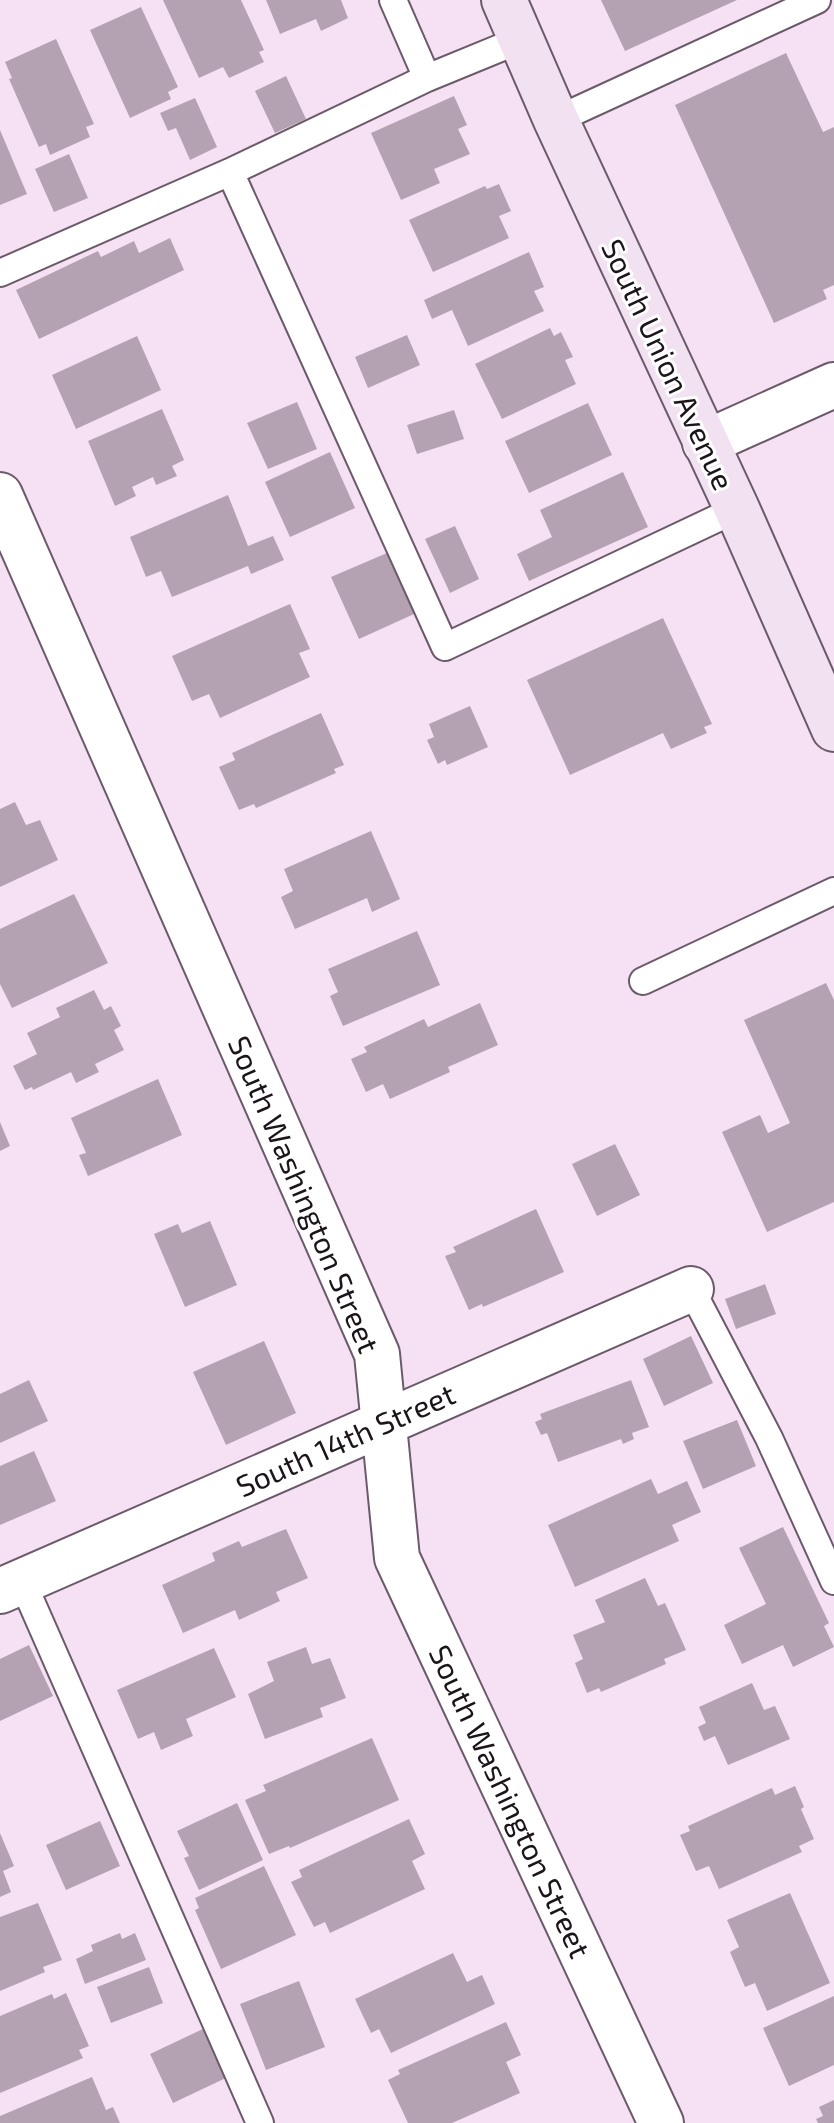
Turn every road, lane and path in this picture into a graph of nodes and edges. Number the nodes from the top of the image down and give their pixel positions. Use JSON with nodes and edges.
{"nodes":[{"id":1,"x":393,"y":0,"type":"edge"},
{"id":2,"x":504,"y":0,"type":"edge"},
{"id":3,"x":817,"y":0,"type":"edge"},
{"id":4,"x":522,"y":39,"type":"junction"},
{"id":5,"x":427,"y":78,"type":"junction"},
{"id":6,"x":556,"y":120,"type":"junction"},
{"id":7,"x":230,"y":172,"type":"junction"},
{"id":8,"x":0,"y":273,"type":"edge"},
{"id":9,"x":834,"y":385,"type":"edge"},
{"id":10,"x":705,"y":443,"type":"junction"},
{"id":11,"x":0,"y":495,"type":"edge"},
{"id":12,"x":737,"y":509,"type":"junction"},
{"id":13,"x":834,"y":729,"type":"edge"},
{"id":14,"x":834,"y":891,"type":"edge"},
{"id":15,"x":643,"y":981,"type":"dead end"},
{"id":16,"x":691,"y":1289,"type":"joint"},
{"id":17,"x":385,"y":1421,"type":"junction"},
{"id":18,"x":834,"y":1581,"type":"edge"},
{"id":19,"x":11,"y":1586,"type":"edge"},
{"id":20,"x":260,"y":2123,"type":"edge"},
{"id":21,"x":661,"y":2123,"type":"edge"}],
"edges":[{"from":1,"to":5,"type":"lane"},
{"from":2,"to":4,"type":"main road","name":"South Union Avenue"},
{"from":3,"to":6,"type":"lane"},
{"from":4,"to":5,"type":"lane"},
{"from":4,"to":6,"type":"main road","name":"South Union Avenue"},
{"from":5,"to":7,"type":"lane"},
{"from":6,"to":10,"type":"main road","name":"South Union Avenue"},
{"from":7,"to":8,"type":"lane"},
{"from":7,"to":12,"type":"lane"},
{"from":9,"to":10,"type":"street"},
{"from":10,"to":12,"type":"main road","name":"South Union Avenue"},
{"from":11,"to":17,"type":"street","name":"South Washington Street"},
{"from":12,"to":13,"type":"main road","name":"South Union Avenue"},
{"from":14,"to":15,"type":"lane"},
{"from":16,"to":17,"type":"street","name":"South 14th Street"},
{"from":16,"to":18,"type":"lane"},
{"from":17,"to":19,"type":"street","name":"South 14th Street"},
{"from":17,"to":21,"type":"street","name":"South Washington Street"},
{"from":19,"to":20,"type":"lane"}]}
